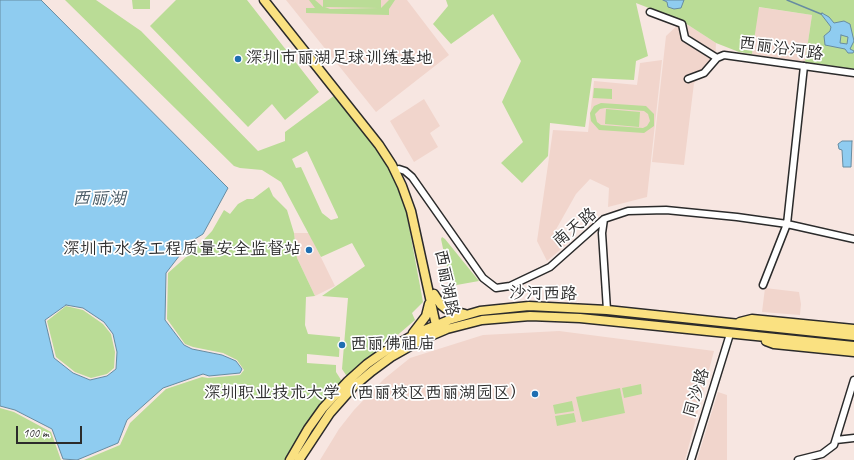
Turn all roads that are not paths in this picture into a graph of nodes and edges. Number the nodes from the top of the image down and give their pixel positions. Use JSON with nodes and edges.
{"nodes":[{"id":1,"x":264,"y":0,"type":"edge"},
{"id":2,"x":270,"y":0,"type":"edge"},
{"id":3,"x":650,"y":12,"type":"dead end"},
{"id":4,"x":717,"y":58,"type":"junction"},
{"id":5,"x":804,"y":66,"type":"junction"},
{"id":6,"x":854,"y":73,"type":"edge"},
{"id":7,"x":688,"y":79,"type":"dead end"},
{"id":8,"x":399,"y":169,"type":"junction"},
{"id":9,"x":604,"y":219,"type":"junction"},
{"id":10,"x":787,"y":224,"type":"junction"},
{"id":11,"x":854,"y":239,"type":"edge"},
{"id":12,"x":763,"y":285,"type":"dead end"},
{"id":13,"x":431,"y":294,"type":"junction"},
{"id":14,"x":607,"y":310,"type":"junction"},
{"id":15,"x":468,"y":314,"type":"junction"},
{"id":16,"x":734,"y":323,"type":"junction"},
{"id":17,"x":438,"y":327,"type":"junction"},
{"id":18,"x":854,"y":329,"type":"edge"},
{"id":19,"x":730,"y":334,"type":"junction"},
{"id":20,"x":411,"y":336,"type":"junction"},
{"id":21,"x":752,"y":336,"type":"junction"},
{"id":22,"x":854,"y":336,"type":"edge"},
{"id":23,"x":854,"y":346,"type":"edge"},
{"id":24,"x":854,"y":352,"type":"edge"},
{"id":25,"x":854,"y":380,"type":"edge"},
{"id":26,"x":854,"y":438,"type":"edge"},
{"id":27,"x":836,"y":440,"type":"junction"},
{"id":28,"x":290,"y":460,"type":"edge"},
{"id":29,"x":299,"y":460,"type":"edge"},
{"id":30,"x":691,"y":460,"type":"edge"},
{"id":31,"x":798,"y":460,"type":"edge"}],
"edges":[{"from":1,"to":13,"type":"main road","name":"西丽湖路"},
{"from":2,"to":8,"type":"main road","name":"西丽湖路"},
{"from":3,"to":4,"type":"street"},
{"from":4,"to":5,"type":"street","name":"西丽沿河路"},
{"from":4,"to":7,"type":"street","name":"西丽沿河路"},
{"from":5,"to":6,"type":"street","name":"西丽沿河路"},
{"from":5,"to":10,"type":"street"},
{"from":8,"to":9,"type":"street","name":"南天路"},
{"from":8,"to":13,"type":"main road","name":"西丽湖路"},
{"from":9,"to":10,"type":"street","name":"南天路"},
{"from":9,"to":14,"type":"street"},
{"from":10,"to":11,"type":"street","name":"南天路"},
{"from":10,"to":12,"type":"street"},
{"from":13,"to":15,"type":"main road"},
{"from":13,"to":17,"type":"main road","name":"西丽湖路"},
{"from":13,"to":20,"type":"main road"},
{"from":14,"to":15,"type":"main road","name":"沙河西路"},
{"from":14,"to":16,"type":"main road","name":"沙河西路"},
{"from":15,"to":17,"type":"main road","name":"沙河西路"},
{"from":16,"to":18,"type":"main road"},
{"from":16,"to":22,"type":"main road","name":"沙河西路"},
{"from":17,"to":19,"type":"main road","name":"沙河西路"},
{"from":17,"to":20,"type":"main road","name":"沙河西路"},
{"from":17,"to":29,"type":"main road","name":"沙河西路"},
{"from":19,"to":21,"type":"main road","name":"沙河西路"},
{"from":19,"to":30,"type":"street","name":"同沙路"},
{"from":20,"to":28,"type":"main road","name":"沙河西路"},
{"from":21,"to":23,"type":"main road","name":"沙河西路"},
{"from":21,"to":24,"type":"main road"},
{"from":25,"to":27,"type":"street"},
{"from":26,"to":27,"type":"street"},
{"from":27,"to":31,"type":"street"}]}
